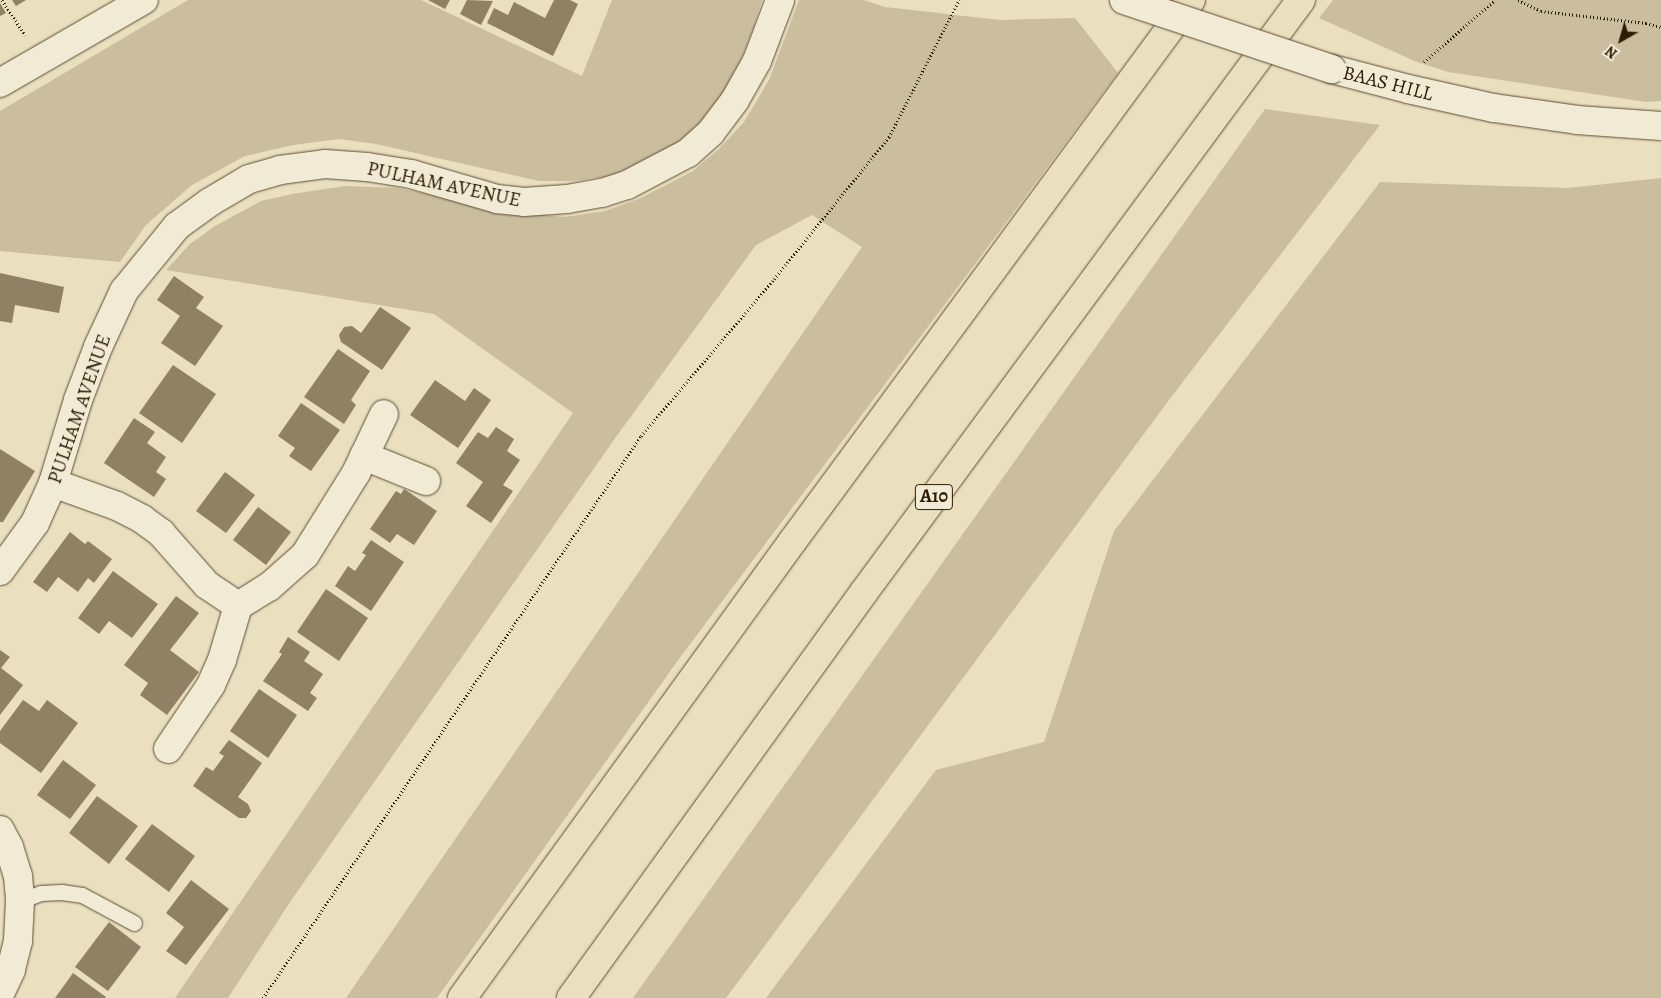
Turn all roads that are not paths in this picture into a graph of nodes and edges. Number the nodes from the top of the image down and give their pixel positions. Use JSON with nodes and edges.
{"nodes":[{"id":1,"x":144,"y":0,"type":"edge"},
{"id":2,"x":780,"y":0,"type":"edge"},
{"id":3,"x":1124,"y":0,"type":"edge"},
{"id":4,"x":1191,"y":0,"type":"edge"},
{"id":5,"x":1301,"y":0,"type":"edge"},
{"id":6,"x":0,"y":83,"type":"edge"},
{"id":7,"x":1661,"y":126,"type":"edge"},
{"id":8,"x":384,"y":414,"type":"dead end"},
{"id":9,"x":364,"y":456,"type":"junction"},
{"id":10,"x":426,"y":481,"type":"dead end"},
{"id":11,"x":53,"y":483,"type":"junction"},
{"id":12,"x":0,"y":571,"type":"edge"},
{"id":13,"x":238,"y":606,"type":"junction"},
{"id":14,"x":168,"y":749,"type":"dead end"},
{"id":15,"x":0,"y":830,"type":"edge"},
{"id":16,"x":20,"y":901,"type":"junction"},
{"id":17,"x":134,"y":922,"type":"dead end"},
{"id":18,"x":0,"y":994,"type":"edge"},
{"id":19,"x":462,"y":998,"type":"edge"},
{"id":20,"x":570,"y":998,"type":"edge"}],
"edges":[{"from":1,"to":6,"type":"street"},
{"from":2,"to":11,"type":"street","name":"PULHAM AVENUE"},
{"from":3,"to":7,"type":"street","name":"BAAS HILL","bridge":true},
{"from":4,"to":19,"type":"highway"},
{"from":5,"to":20,"type":"highway","number":"A10"},
{"from":8,"to":9,"type":"street"},
{"from":9,"to":10,"type":"street"},
{"from":9,"to":13,"type":"street"},
{"from":11,"to":12,"type":"street","name":"PULHAM AVENUE"},
{"from":11,"to":13,"type":"street"},
{"from":13,"to":14,"type":"street"},
{"from":15,"to":16,"type":"street"},
{"from":16,"to":17,"type":"lane"},
{"from":16,"to":18,"type":"street"}]}
